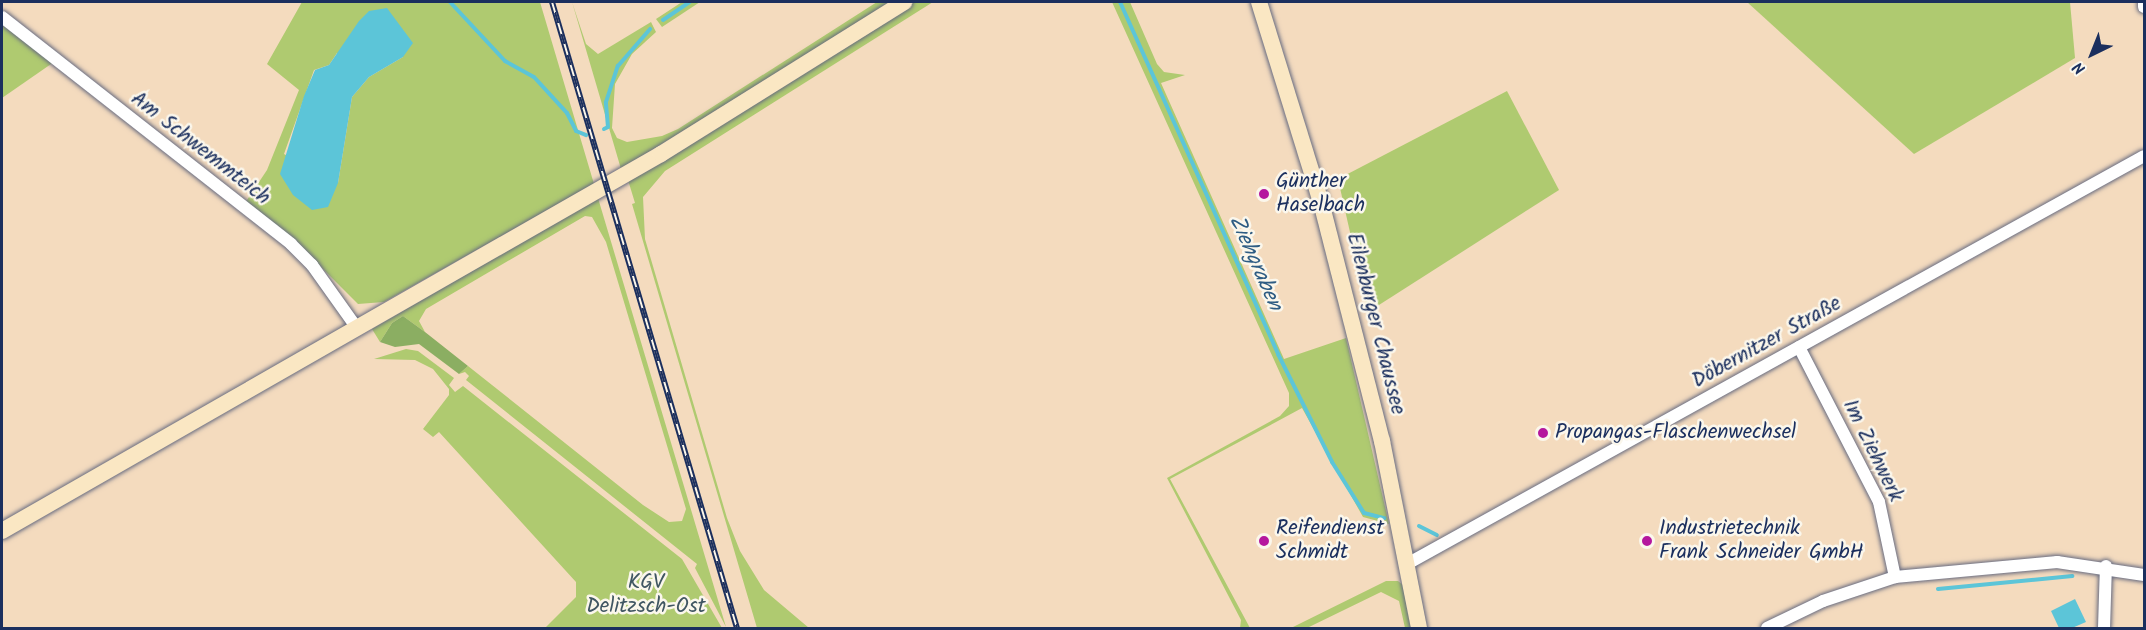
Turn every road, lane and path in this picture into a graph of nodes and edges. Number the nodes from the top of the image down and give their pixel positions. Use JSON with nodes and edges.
{"nodes":[{"id":1,"x":904,"y":2,"type":"edge"},
{"id":2,"x":1259,"y":2,"type":"edge"},
{"id":3,"x":2144,"y":2,"type":"edge"},
{"id":4,"x":2145,"y":8,"type":"edge"},
{"id":5,"x":2,"y":17,"type":"edge"},
{"id":6,"x":2145,"y":156,"type":"edge"},
{"id":7,"x":357,"y":328,"type":"junction"},
{"id":8,"x":1799,"y":347,"type":"junction"},
{"id":9,"x":2,"y":531,"type":"edge"},
{"id":10,"x":1407,"y":564,"type":"junction"},
{"id":11,"x":2106,"y":566,"type":"junction"},
{"id":12,"x":2145,"y":574,"type":"edge"},
{"id":13,"x":1895,"y":577,"type":"junction"},
{"id":14,"x":1419,"y":628,"type":"edge"},
{"id":15,"x":1767,"y":628,"type":"edge"},
{"id":16,"x":2104,"y":628,"type":"edge"}],
"edges":[{"from":1,"to":7,"type":"main road"},
{"from":2,"to":10,"type":"main road","name":"Eilenburger Chaussee"},
{"from":3,"to":4,"type":"street"},
{"from":5,"to":7,"type":"street","name":"Am Schwemmteich"},
{"from":6,"to":8,"type":"street","name":"Döbernitzer Straße"},
{"from":7,"to":9,"type":"main road"},
{"from":8,"to":10,"type":"street","name":"Döbernitzer Straße"},
{"from":8,"to":13,"type":"street","name":"Im Ziehwerk"},
{"from":10,"to":14,"type":"main road","name":"Eilenburger Chaussee"},
{"from":11,"to":12,"type":"street"},
{"from":11,"to":13,"type":"street"},
{"from":11,"to":16,"type":"street"},
{"from":13,"to":15,"type":"street"}]}
